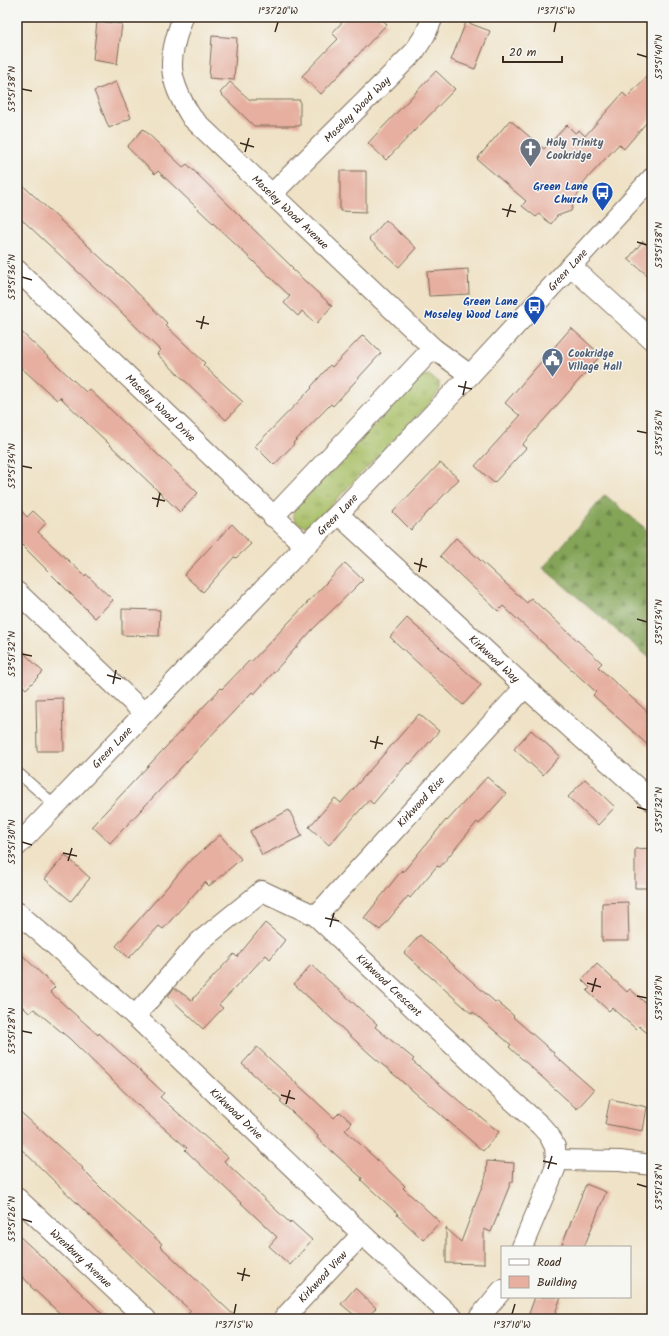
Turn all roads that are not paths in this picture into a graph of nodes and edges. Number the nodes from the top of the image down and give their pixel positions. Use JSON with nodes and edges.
{"nodes":[{"id":1,"x":183,"y":17,"type":"edge"},
{"id":2,"x":432,"y":17,"type":"edge"},
{"id":3,"x":652,"y":178,"type":"edge"},
{"id":4,"x":272,"y":194,"type":"junction"},
{"id":5,"x":571,"y":266,"type":"junction"},
{"id":6,"x":17,"y":270,"type":"edge"},
{"id":7,"x":652,"y":340,"type":"edge"},
{"id":8,"x":433,"y":348,"type":"junction"},
{"id":9,"x":470,"y":375,"type":"junction"},
{"id":10,"x":338,"y":514,"type":"junction"},
{"id":11,"x":273,"y":517,"type":"junction"},
{"id":12,"x":305,"y":546,"type":"junction"},
{"id":13,"x":17,"y":592,"type":"edge"},
{"id":14,"x":525,"y":687,"type":"junction"},
{"id":15,"x":144,"y":713,"type":"junction"},
{"id":16,"x":17,"y":772,"type":"edge"},
{"id":17,"x":652,"y":800,"type":"edge"},
{"id":18,"x":56,"y":806,"type":"junction"},
{"id":19,"x":17,"y":846,"type":"edge"},
{"id":20,"x":17,"y":912,"type":"edge"},
{"id":21,"x":316,"y":916,"type":"junction"},
{"id":22,"x":135,"y":1016,"type":"junction"},
{"id":23,"x":556,"y":1160,"type":"junction"},
{"id":24,"x":652,"y":1165,"type":"edge"},
{"id":25,"x":17,"y":1198,"type":"edge"},
{"id":26,"x":362,"y":1234,"type":"junction"},
{"id":27,"x":522,"y":1246,"type":"edge"},
{"id":28,"x":501,"y":1291,"type":"edge"},
{"id":29,"x":146,"y":1319,"type":"edge"},
{"id":30,"x":283,"y":1319,"type":"edge"},
{"id":31,"x":454,"y":1319,"type":"edge"},
{"id":32,"x":478,"y":1319,"type":"edge"}],
"edges":[{"from":1,"to":4,"type":"street","name":"Moseley Wood Avenue"},
{"from":2,"to":4,"type":"street","name":"Moseley Wood Way"},
{"from":3,"to":5,"type":"street","name":"Green Lane"},
{"from":4,"to":8,"type":"street","name":"Moseley Wood Avenue"},
{"from":5,"to":7,"type":"street"},
{"from":5,"to":9,"type":"street","name":"Green Lane"},
{"from":6,"to":11,"type":"street","name":"Moseley Wood Drive"},
{"from":8,"to":9,"type":"street","name":"Moseley Wood Avenue"},
{"from":8,"to":11,"type":"street"},
{"from":9,"to":10,"type":"street","name":"Green Lane"},
{"from":10,"to":12,"type":"street","name":"Green Lane"},
{"from":10,"to":14,"type":"street","name":"Kirkwood Way"},
{"from":11,"to":12,"type":"street","name":"Moseley Wood Drive"},
{"from":12,"to":15,"type":"street","name":"Green Lane"},
{"from":13,"to":15,"type":"street"},
{"from":14,"to":17,"type":"street","name":"Kirkwood Way"},
{"from":14,"to":21,"type":"street","name":"Kirkwood Rise"},
{"from":15,"to":18,"type":"street","name":"Green Lane"},
{"from":16,"to":18,"type":"lane"},
{"from":18,"to":19,"type":"street","name":"Green Lane"},
{"from":20,"to":22,"type":"street","name":"Kirkwood Drive"},
{"from":21,"to":22,"type":"street","name":"Kirkwood Crescent"},
{"from":21,"to":23,"type":"street","name":"Kirkwood Crescent"},
{"from":22,"to":26,"type":"street","name":"Kirkwood Drive"},
{"from":23,"to":24,"type":"street"},
{"from":23,"to":27,"type":"street","name":"Kirkwood Crescent"},
{"from":25,"to":29,"type":"street","name":"Wrenbury Avenue"},
{"from":26,"to":30,"type":"street","name":"Kirkwood View"},
{"from":26,"to":31,"type":"street","name":"Kirkwood Drive"},
{"from":28,"to":32,"type":"street"}]}
